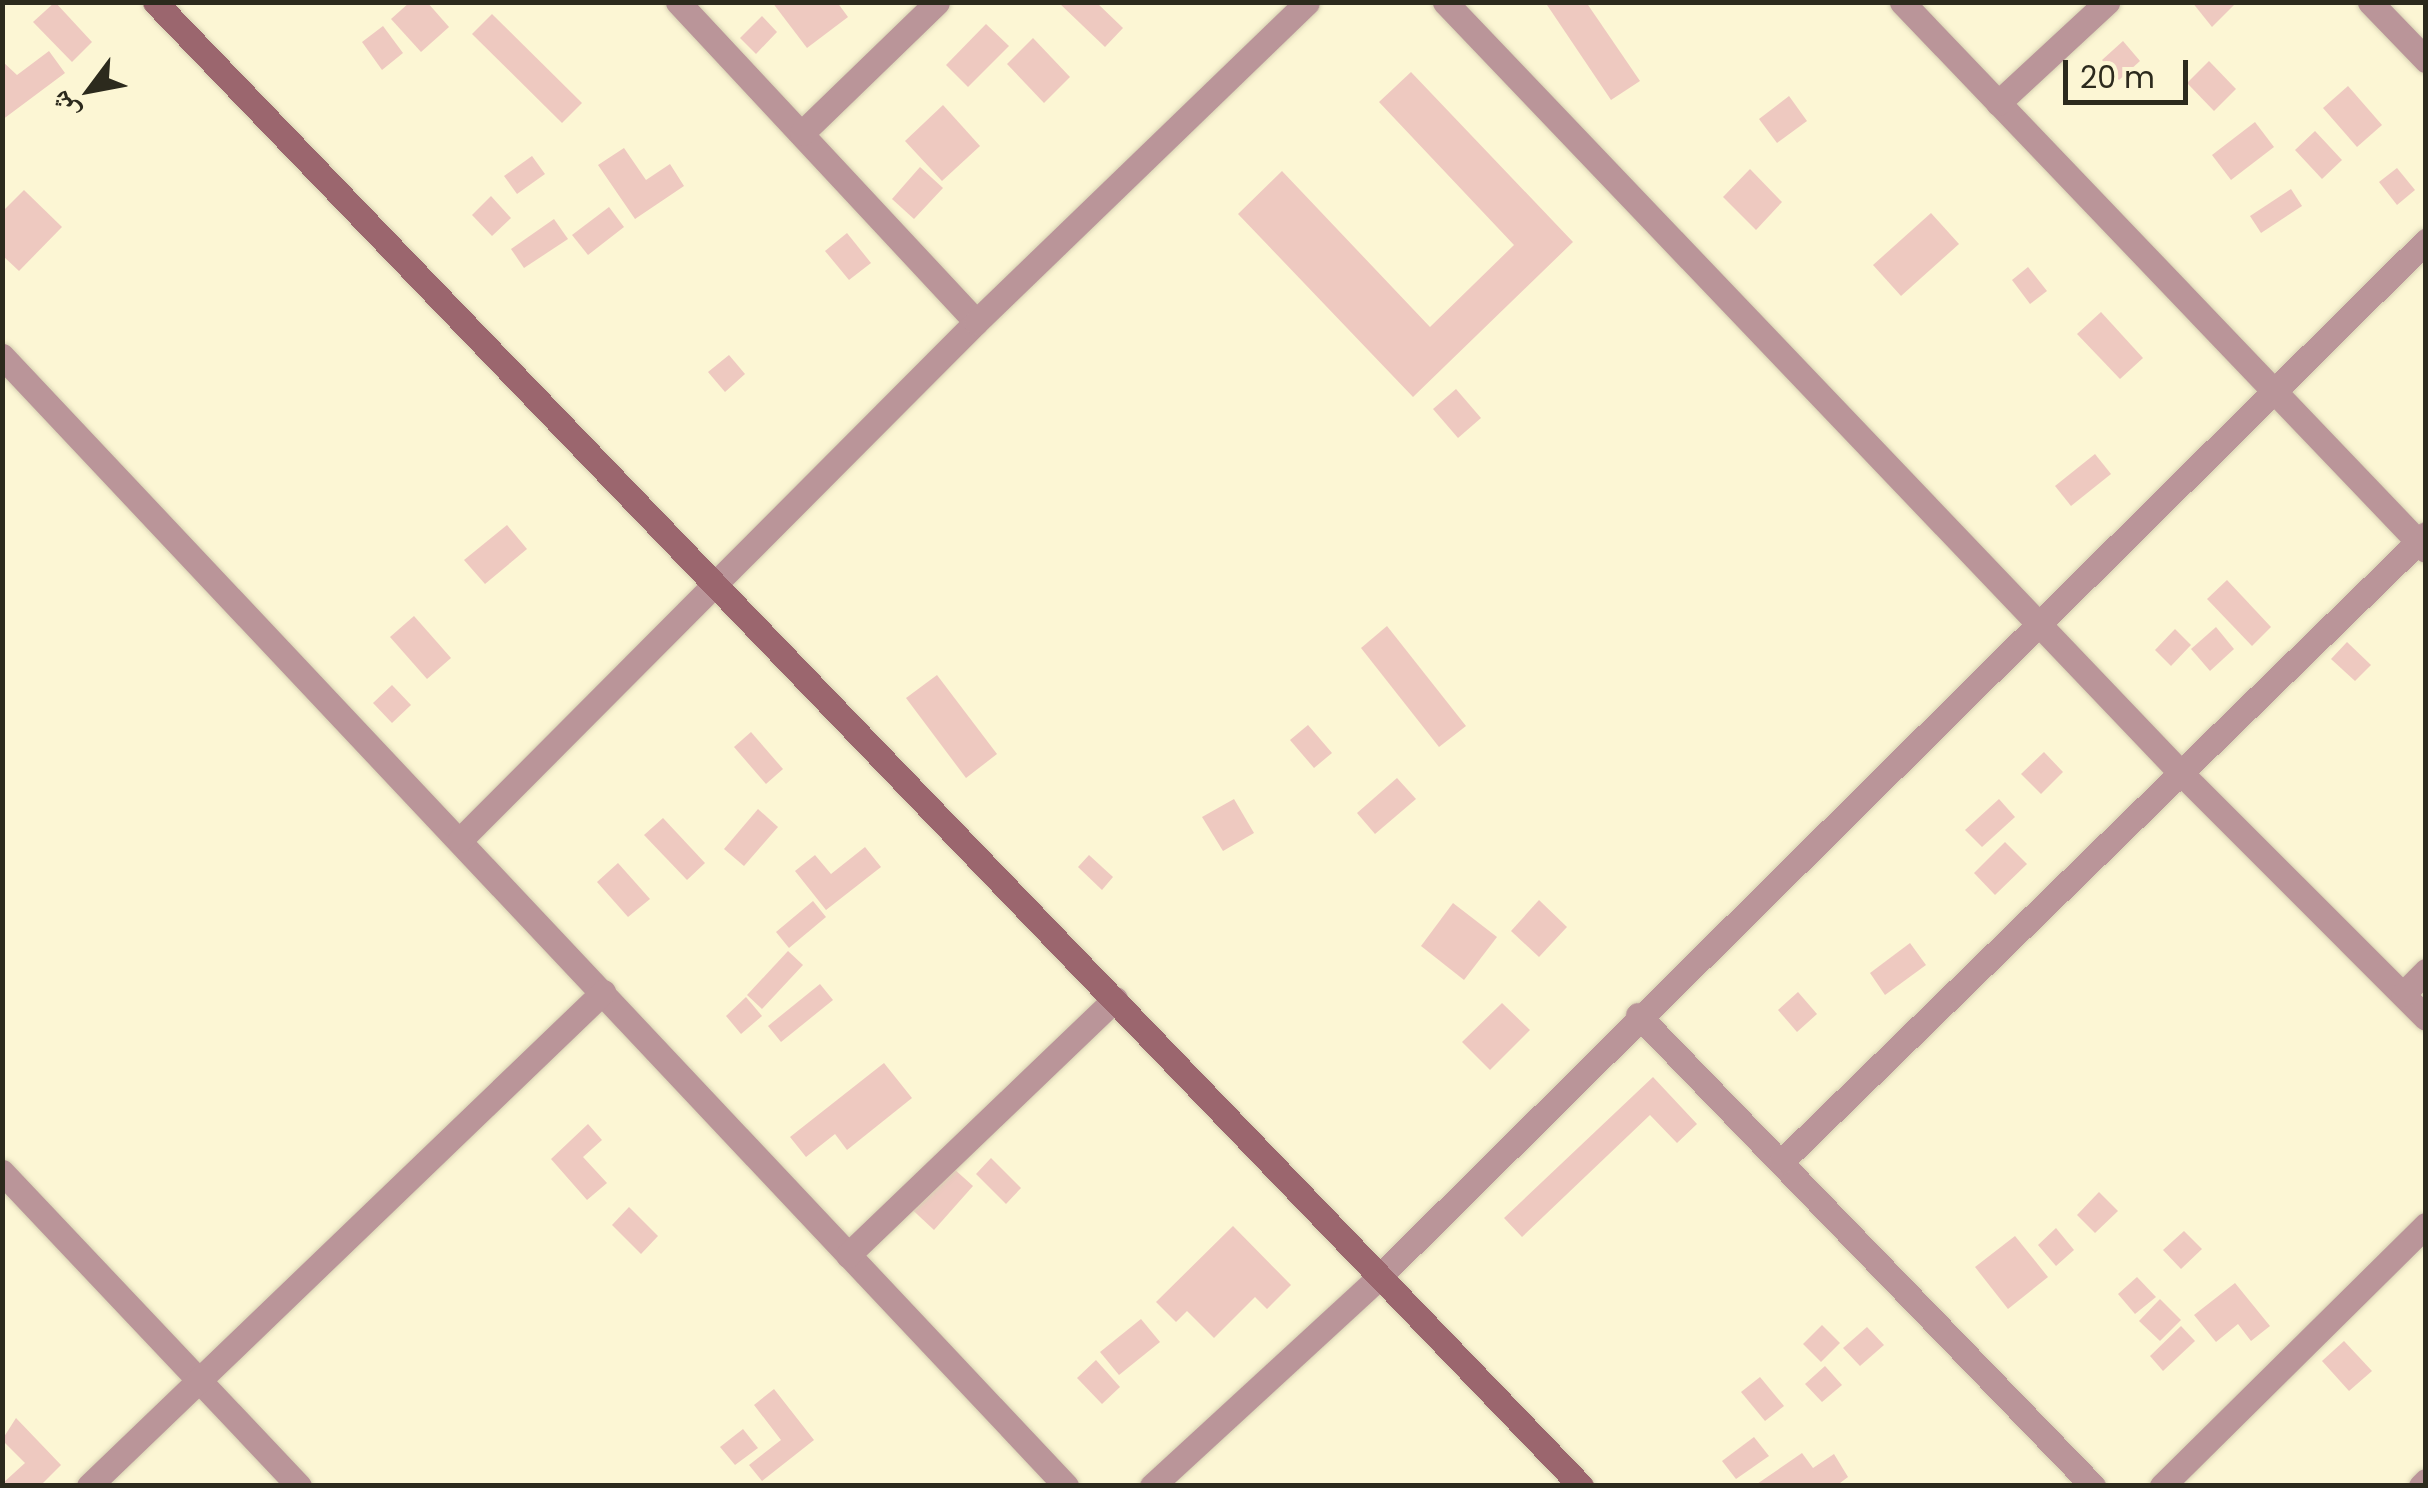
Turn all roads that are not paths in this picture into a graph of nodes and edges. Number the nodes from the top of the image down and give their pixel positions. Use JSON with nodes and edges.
{"nodes":[{"id":1,"x":155,"y":2,"type":"edge"},
{"id":2,"x":678,"y":2,"type":"edge"},
{"id":3,"x":937,"y":2,"type":"edge"},
{"id":4,"x":1307,"y":2,"type":"edge"},
{"id":5,"x":1445,"y":2,"type":"edge"},
{"id":6,"x":1902,"y":2,"type":"edge"},
{"id":7,"x":2108,"y":2,"type":"edge"},
{"id":8,"x":2370,"y":2,"type":"edge"},
{"id":9,"x":2426,"y":60,"type":"edge"},
{"id":10,"x":1998,"y":103,"type":"junction"},
{"id":11,"x":802,"y":133,"type":"junction"},
{"id":12,"x":2426,"y":241,"type":"edge"},
{"id":13,"x":976,"y":322,"type":"junction"},
{"id":14,"x":2,"y":356,"type":"edge"},
{"id":15,"x":2270,"y":388,"type":"junction"},
{"id":16,"x":2423,"y":542,"type":"edge"},
{"id":17,"x":714,"y":584,"type":"junction"},
{"id":18,"x":2038,"y":618,"type":"junction"},
{"id":19,"x":2181,"y":772,"type":"junction"},
{"id":20,"x":460,"y":840,"type":"junction"},
{"id":21,"x":2426,"y":972,"type":"edge"},
{"id":22,"x":604,"y":992,"type":"junction"},
{"id":23,"x":2402,"y":994,"type":"junction"},
{"id":24,"x":1115,"y":999,"type":"junction"},
{"id":25,"x":1638,"y":1016,"type":"junction"},
{"id":26,"x":2426,"y":1018,"type":"edge"},
{"id":27,"x":1780,"y":1162,"type":"junction"},
{"id":28,"x":2,"y":1172,"type":"edge"},
{"id":29,"x":2426,"y":1225,"type":"edge"},
{"id":30,"x":848,"y":1255,"type":"junction"},
{"id":31,"x":1380,"y":1276,"type":"junction"},
{"id":32,"x":199,"y":1380,"type":"junction"},
{"id":33,"x":89,"y":1486,"type":"edge"},
{"id":34,"x":299,"y":1486,"type":"edge"},
{"id":35,"x":1066,"y":1486,"type":"edge"},
{"id":36,"x":1152,"y":1486,"type":"edge"},
{"id":37,"x":1581,"y":1486,"type":"edge"},
{"id":38,"x":2093,"y":1486,"type":"edge"},
{"id":39,"x":2162,"y":1486,"type":"edge"}],
"edges":[{"from":1,"to":17,"type":"main road"},
{"from":2,"to":11,"type":"street"},
{"from":3,"to":11,"type":"street"},
{"from":4,"to":13,"type":"street"},
{"from":5,"to":18,"type":"street"},
{"from":6,"to":10,"type":"street"},
{"from":7,"to":10,"type":"street"},
{"from":8,"to":9,"type":"street"},
{"from":10,"to":15,"type":"street"},
{"from":11,"to":13,"type":"street"},
{"from":12,"to":15,"type":"street"},
{"from":13,"to":17,"type":"street"},
{"from":14,"to":20,"type":"street"},
{"from":15,"to":16,"type":"street"},
{"from":15,"to":18,"type":"street"},
{"from":16,"to":19,"type":"street"},
{"from":17,"to":20,"type":"street"},
{"from":17,"to":24,"type":"main road"},
{"from":18,"to":19,"type":"street"},
{"from":18,"to":25,"type":"street"},
{"from":19,"to":23,"type":"street"},
{"from":19,"to":27,"type":"street"},
{"from":20,"to":22,"type":"street"},
{"from":21,"to":23,"type":"street"},
{"from":22,"to":30,"type":"street"},
{"from":22,"to":32,"type":"street"},
{"from":23,"to":26,"type":"street"},
{"from":24,"to":30,"type":"street"},
{"from":24,"to":31,"type":"main road"},
{"from":25,"to":27,"type":"street"},
{"from":25,"to":31,"type":"street"},
{"from":27,"to":38,"type":"street"},
{"from":28,"to":32,"type":"street"},
{"from":29,"to":39,"type":"street"},
{"from":30,"to":35,"type":"street"},
{"from":31,"to":36,"type":"street"},
{"from":31,"to":37,"type":"main road"},
{"from":32,"to":33,"type":"street"},
{"from":32,"to":34,"type":"street"}]}
